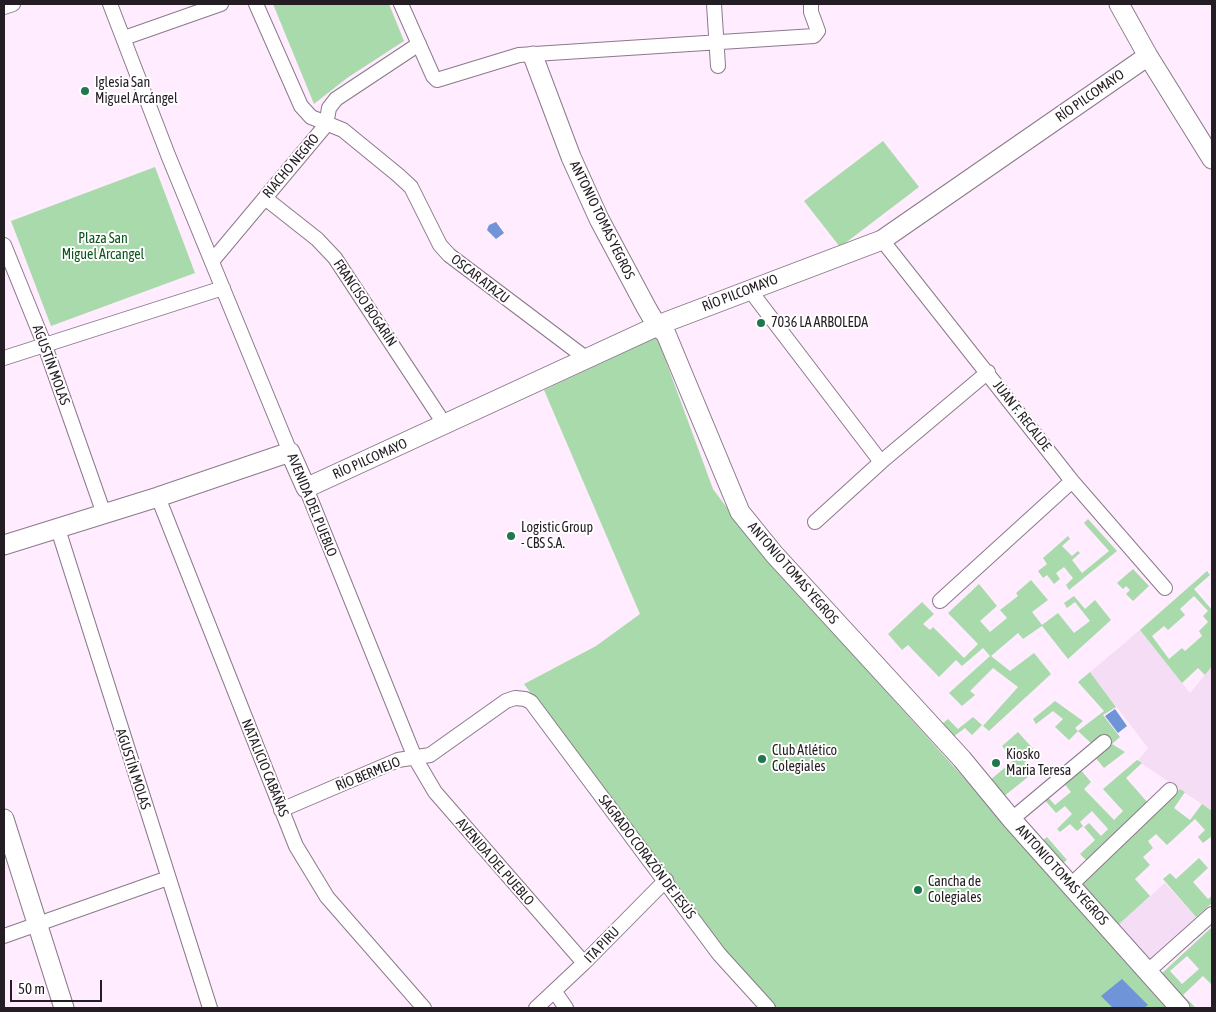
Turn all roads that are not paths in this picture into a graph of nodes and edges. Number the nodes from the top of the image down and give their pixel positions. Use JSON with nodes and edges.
{"nodes":[{"id":1,"x":13,"y":4,"type":"edge"},
{"id":2,"x":110,"y":4,"type":"edge"},
{"id":3,"x":221,"y":4,"type":"edge"},
{"id":4,"x":256,"y":4,"type":"edge"},
{"id":5,"x":401,"y":4,"type":"edge"},
{"id":6,"x":714,"y":4,"type":"edge"},
{"id":7,"x":812,"y":4,"type":"edge"},
{"id":8,"x":1119,"y":4,"type":"edge"},
{"id":9,"x":4,"y":6,"type":"edge"},
{"id":10,"x":124,"y":38,"type":"junction"},
{"id":11,"x":717,"y":42,"type":"junction"},
{"id":12,"x":419,"y":44,"type":"junction"},
{"id":13,"x":533,"y":56,"type":"junction"},
{"id":14,"x":1148,"y":56,"type":"junction"},
{"id":15,"x":718,"y":66,"type":"dead end"},
{"id":16,"x":326,"y":125,"type":"junction"},
{"id":17,"x":1212,"y":160,"type":"edge"},
{"id":18,"x":265,"y":198,"type":"junction"},
{"id":19,"x":882,"y":240,"type":"junction"},
{"id":20,"x":4,"y":245,"type":"edge"},
{"id":21,"x":213,"y":260,"type":"junction"},
{"id":22,"x":223,"y":288,"type":"junction"},
{"id":23,"x":749,"y":289,"type":"junction"},
{"id":24,"x":657,"y":326,"type":"junction"},
{"id":25,"x":45,"y":346,"type":"junction"},
{"id":26,"x":4,"y":358,"type":"edge"},
{"id":27,"x":587,"y":359,"type":"junction"},
{"id":28,"x":988,"y":372,"type":"junction"},
{"id":29,"x":445,"y":425,"type":"junction"},
{"id":30,"x":290,"y":452,"type":"junction"},
{"id":31,"x":882,"y":462,"type":"junction"},
{"id":32,"x":1072,"y":481,"type":"junction"},
{"id":33,"x":306,"y":488,"type":"junction"},
{"id":34,"x":158,"y":497,"type":"junction"},
{"id":35,"x":104,"y":514,"type":"junction"},
{"id":36,"x":815,"y":522,"type":"dead end"},
{"id":37,"x":58,"y":529,"type":"junction"},
{"id":38,"x":4,"y":545,"type":"edge"},
{"id":39,"x":1165,"y":588,"type":"dead end"},
{"id":40,"x":940,"y":601,"type":"dead end"},
{"id":41,"x":531,"y":702,"type":"joint"},
{"id":42,"x":1104,"y":742,"type":"dead end"},
{"id":43,"x":414,"y":758,"type":"junction"},
{"id":44,"x":1170,"y":790,"type":"dead end"},
{"id":45,"x":281,"y":810,"type":"junction"},
{"id":46,"x":4,"y":819,"type":"edge"},
{"id":47,"x":1012,"y":819,"type":"junction"},
{"id":48,"x":7,"y":841,"type":"edge"},
{"id":49,"x":168,"y":878,"type":"junction"},
{"id":50,"x":666,"y":880,"type":"junction"},
{"id":51,"x":1072,"y":884,"type":"junction"},
{"id":52,"x":1212,"y":914,"type":"edge"},
{"id":53,"x":36,"y":926,"type":"junction"},
{"id":54,"x":4,"y":936,"type":"edge"},
{"id":55,"x":584,"y":963,"type":"junction"},
{"id":56,"x":1147,"y":972,"type":"junction"},
{"id":57,"x":556,"y":992,"type":"junction"},
{"id":58,"x":64,"y":1008,"type":"edge"},
{"id":59,"x":210,"y":1008,"type":"edge"},
{"id":60,"x":424,"y":1008,"type":"edge"},
{"id":61,"x":536,"y":1008,"type":"edge"},
{"id":62,"x":566,"y":1008,"type":"edge"},
{"id":63,"x":768,"y":1008,"type":"edge"},
{"id":64,"x":1180,"y":1008,"type":"edge"}],
"edges":[{"from":1,"to":9,"type":"street"},
{"from":2,"to":10,"type":"street","name":"AVENIDA DEL PUEBLO"},
{"from":3,"to":10,"type":"street"},
{"from":4,"to":16,"type":"street","name":"OSCAR ATAZU"},
{"from":5,"to":12,"type":"street"},
{"from":6,"to":11,"type":"street"},
{"from":7,"to":11,"type":"street"},
{"from":8,"to":14,"type":"street"},
{"from":10,"to":21,"type":"street","name":"AVENIDA DEL PUEBLO"},
{"from":11,"to":13,"type":"street"},
{"from":11,"to":15,"type":"street"},
{"from":12,"to":13,"type":"street"},
{"from":12,"to":16,"type":"street","name":"RIACHO NEGRO"},
{"from":13,"to":24,"type":"street","name":"ANTONIO TOMAS YEGROS"},
{"from":14,"to":17,"type":"street"},
{"from":14,"to":19,"type":"street","name":"RÍO PILCOMAYO"},
{"from":16,"to":18,"type":"street","name":"RIACHO NEGRO"},
{"from":16,"to":27,"type":"street","name":"OSCAR ATAZU"},
{"from":18,"to":21,"type":"street","name":"RIACHO NEGRO"},
{"from":18,"to":29,"type":"street","name":"FRANCISO BOGARÍN"},
{"from":19,"to":23,"type":"street","name":"RÍO PILCOMAYO"},
{"from":19,"to":28,"type":"street","name":"JUAN F. RECALDE"},
{"from":20,"to":25,"type":"street","name":"AGUSTÍN MOLAS"},
{"from":21,"to":22,"type":"street","name":"AVENIDA DEL PUEBLO"},
{"from":22,"to":25,"type":"street"},
{"from":22,"to":30,"type":"street","name":"AVENIDA DEL PUEBLO"},
{"from":23,"to":24,"type":"street","name":"RÍO PILCOMAYO"},
{"from":23,"to":31,"type":"street"},
{"from":24,"to":27,"type":"street","name":"RÍO PILCOMAYO"},
{"from":24,"to":47,"type":"street","name":"ANTONIO TOMAS YEGROS"},
{"from":25,"to":26,"type":"street"},
{"from":25,"to":35,"type":"street","name":"AGUSTÍN MOLAS"},
{"from":27,"to":29,"type":"street","name":"RÍO PILCOMAYO"},
{"from":28,"to":31,"type":"street"},
{"from":28,"to":32,"type":"street","name":"JUAN F. RECALDE"},
{"from":29,"to":33,"type":"street","name":"RÍO PILCOMAYO"},
{"from":30,"to":33,"type":"street","name":"AVENIDA DEL PUEBLO"},
{"from":30,"to":34,"type":"street"},
{"from":31,"to":36,"type":"street"},
{"from":32,"to":39,"type":"street","name":"JUAN F. RECALDE"},
{"from":32,"to":40,"type":"street"},
{"from":33,"to":43,"type":"street","name":"AVENIDA DEL PUEBLO"},
{"from":34,"to":35,"type":"street"},
{"from":34,"to":45,"type":"street","name":"NATALICIO CABAÑAS"},
{"from":35,"to":37,"type":"street"},
{"from":37,"to":38,"type":"street"},
{"from":37,"to":49,"type":"street","name":"AGUSTÍN MOLAS"},
{"from":41,"to":43,"type":"street","name":"RÍO BERMEJO"},
{"from":41,"to":50,"type":"street","name":"SAGRADO CORAZÓN DE JESÚS"},
{"from":42,"to":47,"type":"street"},
{"from":43,"to":45,"type":"street","name":"RÍO BERMEJO"},
{"from":43,"to":55,"type":"street","name":"AVENIDA DEL PUEBLO"},
{"from":44,"to":51,"type":"street"},
{"from":45,"to":60,"type":"street","name":"NATALICIO CABAÑAS"},
{"from":46,"to":48,"type":"street"},
{"from":47,"to":51,"type":"street","name":"ANTONIO TOMAS YEGROS"},
{"from":48,"to":53,"type":"street"},
{"from":49,"to":53,"type":"street"},
{"from":49,"to":59,"type":"street","name":"AGUSTÍN MOLAS"},
{"from":50,"to":55,"type":"street","name":"ITA PIRU"},
{"from":50,"to":63,"type":"street","name":"SAGRADO CORAZÓN DE JESÚS"},
{"from":51,"to":56,"type":"street","name":"ANTONIO TOMAS YEGROS"},
{"from":52,"to":56,"type":"street"},
{"from":53,"to":54,"type":"street"},
{"from":53,"to":58,"type":"street"},
{"from":55,"to":57,"type":"street","name":"ITA PIRU"},
{"from":56,"to":64,"type":"street","name":"ANTONIO TOMAS YEGROS"},
{"from":57,"to":61,"type":"street","name":"ITA PIRU"},
{"from":57,"to":62,"type":"street"}]}
